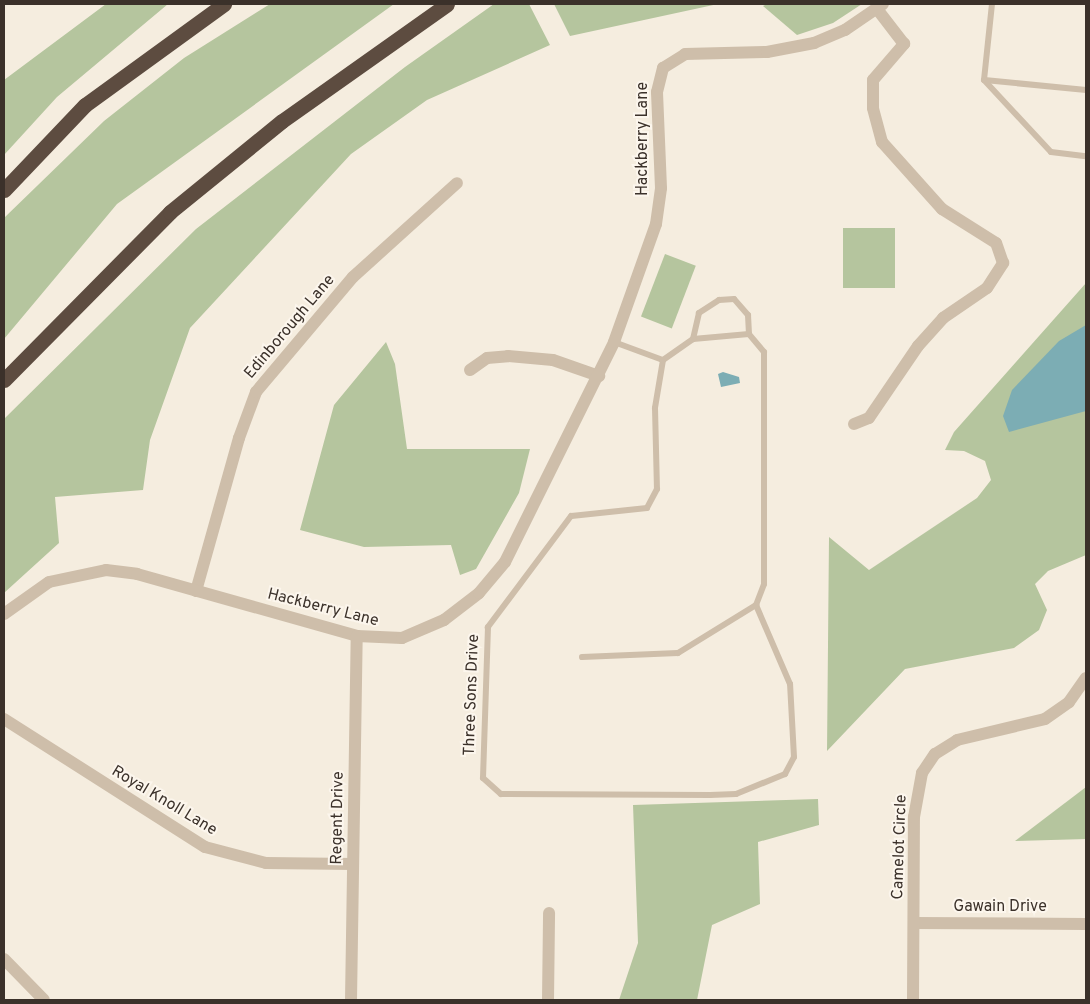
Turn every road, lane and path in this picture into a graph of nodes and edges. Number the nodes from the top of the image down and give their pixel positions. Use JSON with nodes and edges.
{"nodes":[{"id":1,"x":224,"y":4,"type":"edge"},
{"id":2,"x":447,"y":4,"type":"edge"},
{"id":3,"x":992,"y":4,"type":"edge"},
{"id":4,"x":880,"y":6,"type":"edge"},
{"id":5,"x":984,"y":80,"type":"junction"},
{"id":6,"x":1086,"y":90,"type":"edge"},
{"id":7,"x":1086,"y":156,"type":"edge"},
{"id":8,"x":456,"y":183,"type":"dead end"},
{"id":9,"x":4,"y":190,"type":"edge"},
{"id":10,"x":749,"y":334,"type":"junction"},
{"id":11,"x":693,"y":339,"type":"junction"},
{"id":12,"x":614,"y":342,"type":"junction"},
{"id":13,"x":663,"y":360,"type":"junction"},
{"id":14,"x":470,"y":370,"type":"dead end"},
{"id":15,"x":599,"y":376,"type":"junction"},
{"id":16,"x":4,"y":380,"type":"edge"},
{"id":17,"x":854,"y":424,"type":"dead end"},
{"id":18,"x":196,"y":591,"type":"junction"},
{"id":19,"x":756,"y":604,"type":"junction"},
{"id":20,"x":4,"y":614,"type":"edge"},
{"id":21,"x":357,"y":636,"type":"junction"},
{"id":22,"x":582,"y":657,"type":"dead end"},
{"id":23,"x":1086,"y":678,"type":"edge"},
{"id":24,"x":4,"y":719,"type":"edge"},
{"id":25,"x":353,"y":864,"type":"junction"},
{"id":26,"x":549,"y":913,"type":"dead end"},
{"id":27,"x":914,"y":923,"type":"junction"},
{"id":28,"x":1086,"y":924,"type":"edge"},
{"id":29,"x":4,"y":959,"type":"edge"},
{"id":30,"x":44,"y":1000,"type":"edge"},
{"id":31,"x":351,"y":1000,"type":"edge"},
{"id":32,"x":548,"y":1000,"type":"edge"},
{"id":33,"x":913,"y":1000,"type":"edge"}],
"edges":[{"from":1,"to":9,"type":"highway"},
{"from":2,"to":16,"type":"highway"},
{"from":3,"to":5,"type":"lane"},
{"from":4,"to":12,"type":"street","name":"Hackberry Lane"},
{"from":4,"to":17,"type":"street"},
{"from":5,"to":6,"type":"lane"},
{"from":5,"to":7,"type":"lane"},
{"from":8,"to":18,"type":"street","name":"Edinborough Lane"},
{"from":10,"to":11,"type":"lane"},
{"from":10,"to":11,"type":"lane"},
{"from":10,"to":19,"type":"lane"},
{"from":11,"to":13,"type":"lane"},
{"from":12,"to":13,"type":"lane"},
{"from":12,"to":15,"type":"street","name":"Hackberry Lane"},
{"from":13,"to":19,"type":"lane","name":"Three Sons Drive"},
{"from":14,"to":15,"type":"street"},
{"from":15,"to":21,"type":"street","name":"Hackberry Lane"},
{"from":18,"to":20,"type":"street","name":"Hackberry Lane"},
{"from":18,"to":21,"type":"street","name":"Hackberry Lane"},
{"from":19,"to":22,"type":"lane"},
{"from":21,"to":25,"type":"street","name":"Regent Drive"},
{"from":23,"to":27,"type":"street","name":"Camelot Circle"},
{"from":24,"to":25,"type":"street","name":"Royal Knoll Lane"},
{"from":25,"to":31,"type":"street","name":"Regent Drive"},
{"from":26,"to":32,"type":"street"},
{"from":27,"to":28,"type":"street","name":"Gawain Drive"},
{"from":27,"to":33,"type":"street","name":"Camelot Circle"},
{"from":29,"to":30,"type":"street"}]}
